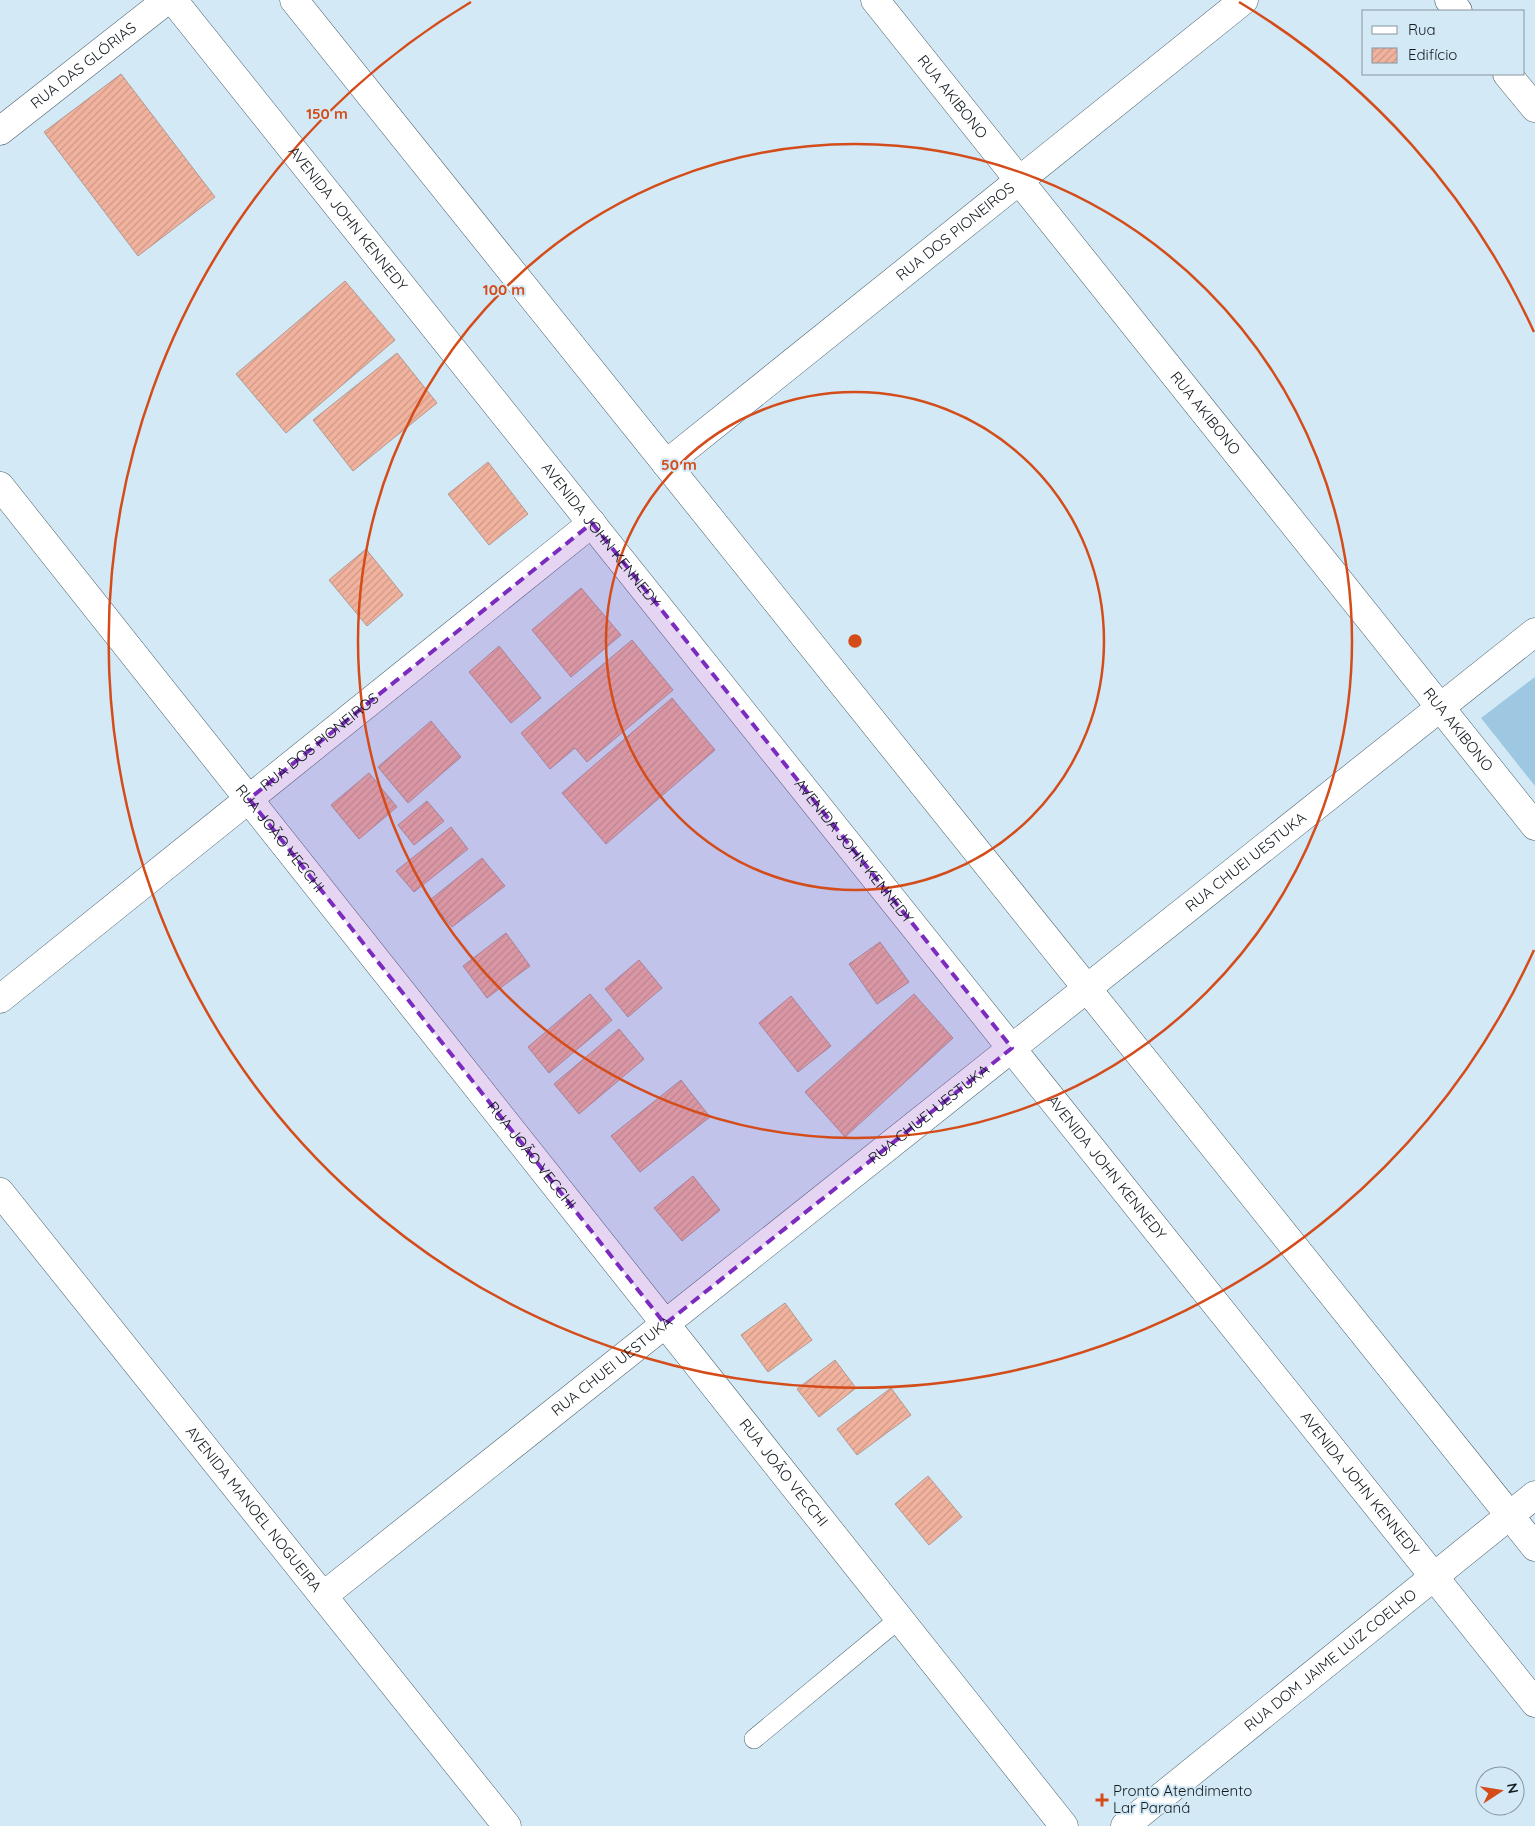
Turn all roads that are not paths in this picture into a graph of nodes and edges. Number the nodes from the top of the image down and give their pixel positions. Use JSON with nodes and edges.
{"nodes":[{"id":1,"x":167,"y":0,"type":"edge"},
{"id":2,"x":174,"y":0,"type":"edge"},
{"id":3,"x":294,"y":0,"type":"edge"},
{"id":4,"x":875,"y":0,"type":"edge"},
{"id":5,"x":1244,"y":0,"type":"edge"},
{"id":6,"x":1449,"y":0,"type":"edge"},
{"id":7,"x":1457,"y":10,"type":"edge"},
{"id":8,"x":1509,"y":75,"type":"edge"},
{"id":9,"x":1535,"y":108,"type":"edge"},
{"id":10,"x":0,"y":131,"type":"edge"},
{"id":11,"x":1019,"y":181,"type":"junction"},
{"id":12,"x":666,"y":464,"type":"junction"},
{"id":13,"x":0,"y":486,"type":"edge"},
{"id":14,"x":592,"y":524,"type":"junction"},
{"id":15,"x":1535,"y":632,"type":"edge"},
{"id":16,"x":1440,"y":707,"type":"junction"},
{"id":17,"x":249,"y":799,"type":"junction"},
{"id":18,"x":1535,"y":826,"type":"edge"},
{"id":19,"x":1087,"y":988,"type":"junction"},
{"id":20,"x":0,"y":999,"type":"edge"},
{"id":21,"x":1012,"y":1048,"type":"junction"},
{"id":22,"x":0,"y":1192,"type":"edge"},
{"id":23,"x":666,"y":1324,"type":"junction"},
{"id":24,"x":1535,"y":1495,"type":"edge"},
{"id":25,"x":1510,"y":1516,"type":"junction"},
{"id":26,"x":1535,"y":1547,"type":"edge"},
{"id":27,"x":1434,"y":1577,"type":"junction"},
{"id":28,"x":323,"y":1596,"type":"junction"},
{"id":29,"x":899,"y":1619,"type":"junction"},
{"id":30,"x":1535,"y":1703,"type":"edge"},
{"id":31,"x":754,"y":1739,"type":"dead end"},
{"id":32,"x":507,"y":1826,"type":"edge"},
{"id":33,"x":1064,"y":1826,"type":"edge"},
{"id":34,"x":1125,"y":1826,"type":"edge"}],
"edges":[{"from":1,"to":10,"type":"street","name":"RUA DAS GLÓRIAS"},
{"from":2,"to":14,"type":"street","name":"AVENIDA JOHN KENNEDY"},
{"from":3,"to":12,"type":"street"},
{"from":4,"to":11,"type":"street","name":"RUA AKIBONO"},
{"from":5,"to":11,"type":"street","name":"RUA DOS PIONEIROS"},
{"from":6,"to":7,"type":"street"},
{"from":8,"to":9,"type":"street"},
{"from":11,"to":12,"type":"street","name":"RUA DOS PIONEIROS"},
{"from":11,"to":16,"type":"street","name":"RUA AKIBONO"},
{"from":12,"to":19,"type":"street"},
{"from":13,"to":17,"type":"street","name":"RUA JOÃO VECCHI"},
{"from":14,"to":17,"type":"street","name":"RUA DOS PIONEIROS"},
{"from":14,"to":21,"type":"street","name":"AVENIDA JOHN KENNEDY"},
{"from":15,"to":16,"type":"street","name":"RUA CHUEI UESTUKA"},
{"from":16,"to":18,"type":"street","name":"RUA AKIBONO"},
{"from":16,"to":19,"type":"street","name":"RUA CHUEI UESTUKA"},
{"from":17,"to":20,"type":"street","name":"RUA DOS PIONEIROS"},
{"from":17,"to":23,"type":"street","name":"RUA JOÃO VECCHI"},
{"from":19,"to":21,"type":"street","name":"RUA CHUEI UESTUKA"},
{"from":19,"to":25,"type":"street"},
{"from":21,"to":23,"type":"street","name":"RUA CHUEI UESTUKA"},
{"from":21,"to":27,"type":"street","name":"AVENIDA JOHN KENNEDY"},
{"from":22,"to":28,"type":"street","name":"AVENIDA MANOEL NOGUEIRA"},
{"from":23,"to":28,"type":"street","name":"RUA CHUEI UESTUKA"},
{"from":23,"to":29,"type":"street","name":"RUA JOÃO VECCHI"},
{"from":24,"to":25,"type":"street","name":"RUA DOM JAIME LUIZ COELHO"},
{"from":25,"to":26,"type":"street"},
{"from":25,"to":27,"type":"street","name":"RUA DOM JAIME LUIZ COELHO"},
{"from":27,"to":30,"type":"street","name":"AVENIDA JOHN KENNEDY"},
{"from":27,"to":34,"type":"street","name":"RUA DOM JAIME LUIZ COELHO"},
{"from":28,"to":32,"type":"street","name":"AVENIDA MANOEL NOGUEIRA"},
{"from":29,"to":31,"type":"lane"},
{"from":29,"to":33,"type":"street","name":"RUA JOÃO VECCHI"}]}
